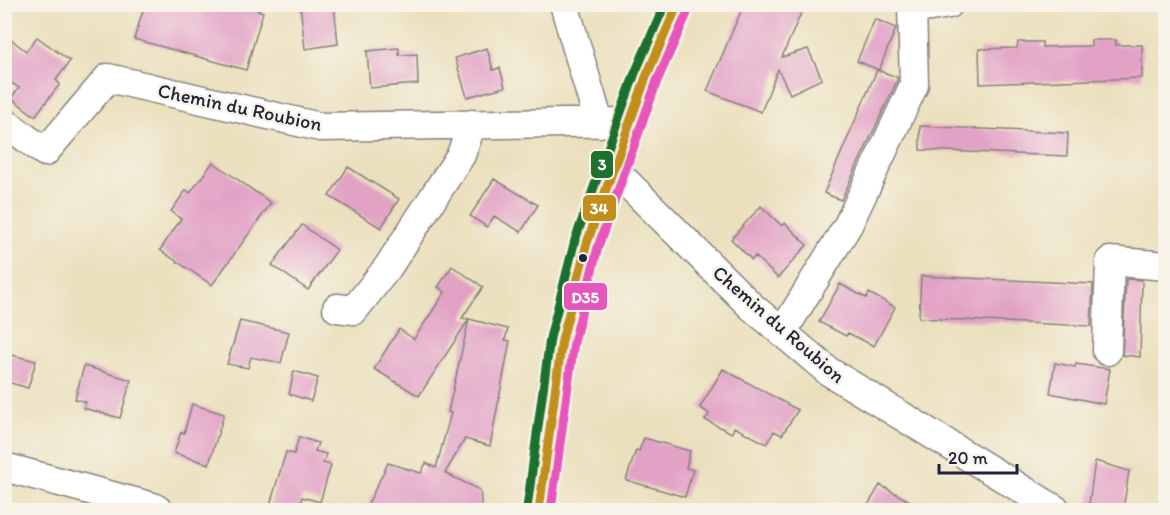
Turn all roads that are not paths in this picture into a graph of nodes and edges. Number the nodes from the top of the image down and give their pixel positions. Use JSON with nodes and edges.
{"nodes":[{"id":1,"x":564,"y":4,"type":"edge"},
{"id":2,"x":678,"y":4,"type":"edge"},
{"id":3,"x":950,"y":4,"type":"edge"},
{"id":4,"x":912,"y":7,"type":"edge"},
{"id":5,"x":4,"y":122,"type":"edge"},
{"id":6,"x":614,"y":122,"type":"junction"},
{"id":7,"x":472,"y":124,"type":"junction"},
{"id":8,"x":613,"y":168,"type":"junction"},
{"id":9,"x":1166,"y":266,"type":"edge"},
{"id":10,"x":337,"y":308,"type":"dead end"},
{"id":11,"x":782,"y":333,"type":"junction"},
{"id":12,"x":1107,"y":351,"type":"dead end"},
{"id":13,"x":4,"y":467,"type":"edge"},
{"id":14,"x":158,"y":510,"type":"edge"},
{"id":15,"x":538,"y":510,"type":"edge"},
{"id":16,"x":1056,"y":510,"type":"edge"}],
"edges":[{"from":1,"to":6,"type":"street"},
{"from":2,"to":6,"type":"main road"},
{"from":3,"to":4,"type":"street"},
{"from":4,"to":11,"type":"street"},
{"from":5,"to":7,"type":"street","name":"Chemin du Roubion"},
{"from":6,"to":7,"type":"street","name":"Chemin du Roubion"},
{"from":6,"to":8,"type":"main road"},
{"from":7,"to":10,"type":"street"},
{"from":8,"to":11,"type":"street","name":"Chemin du Roubion"},
{"from":8,"to":15,"type":"main road"},
{"from":9,"to":12,"type":"street"},
{"from":11,"to":16,"type":"street","name":"Chemin du Roubion"},
{"from":13,"to":14,"type":"street"}]}
